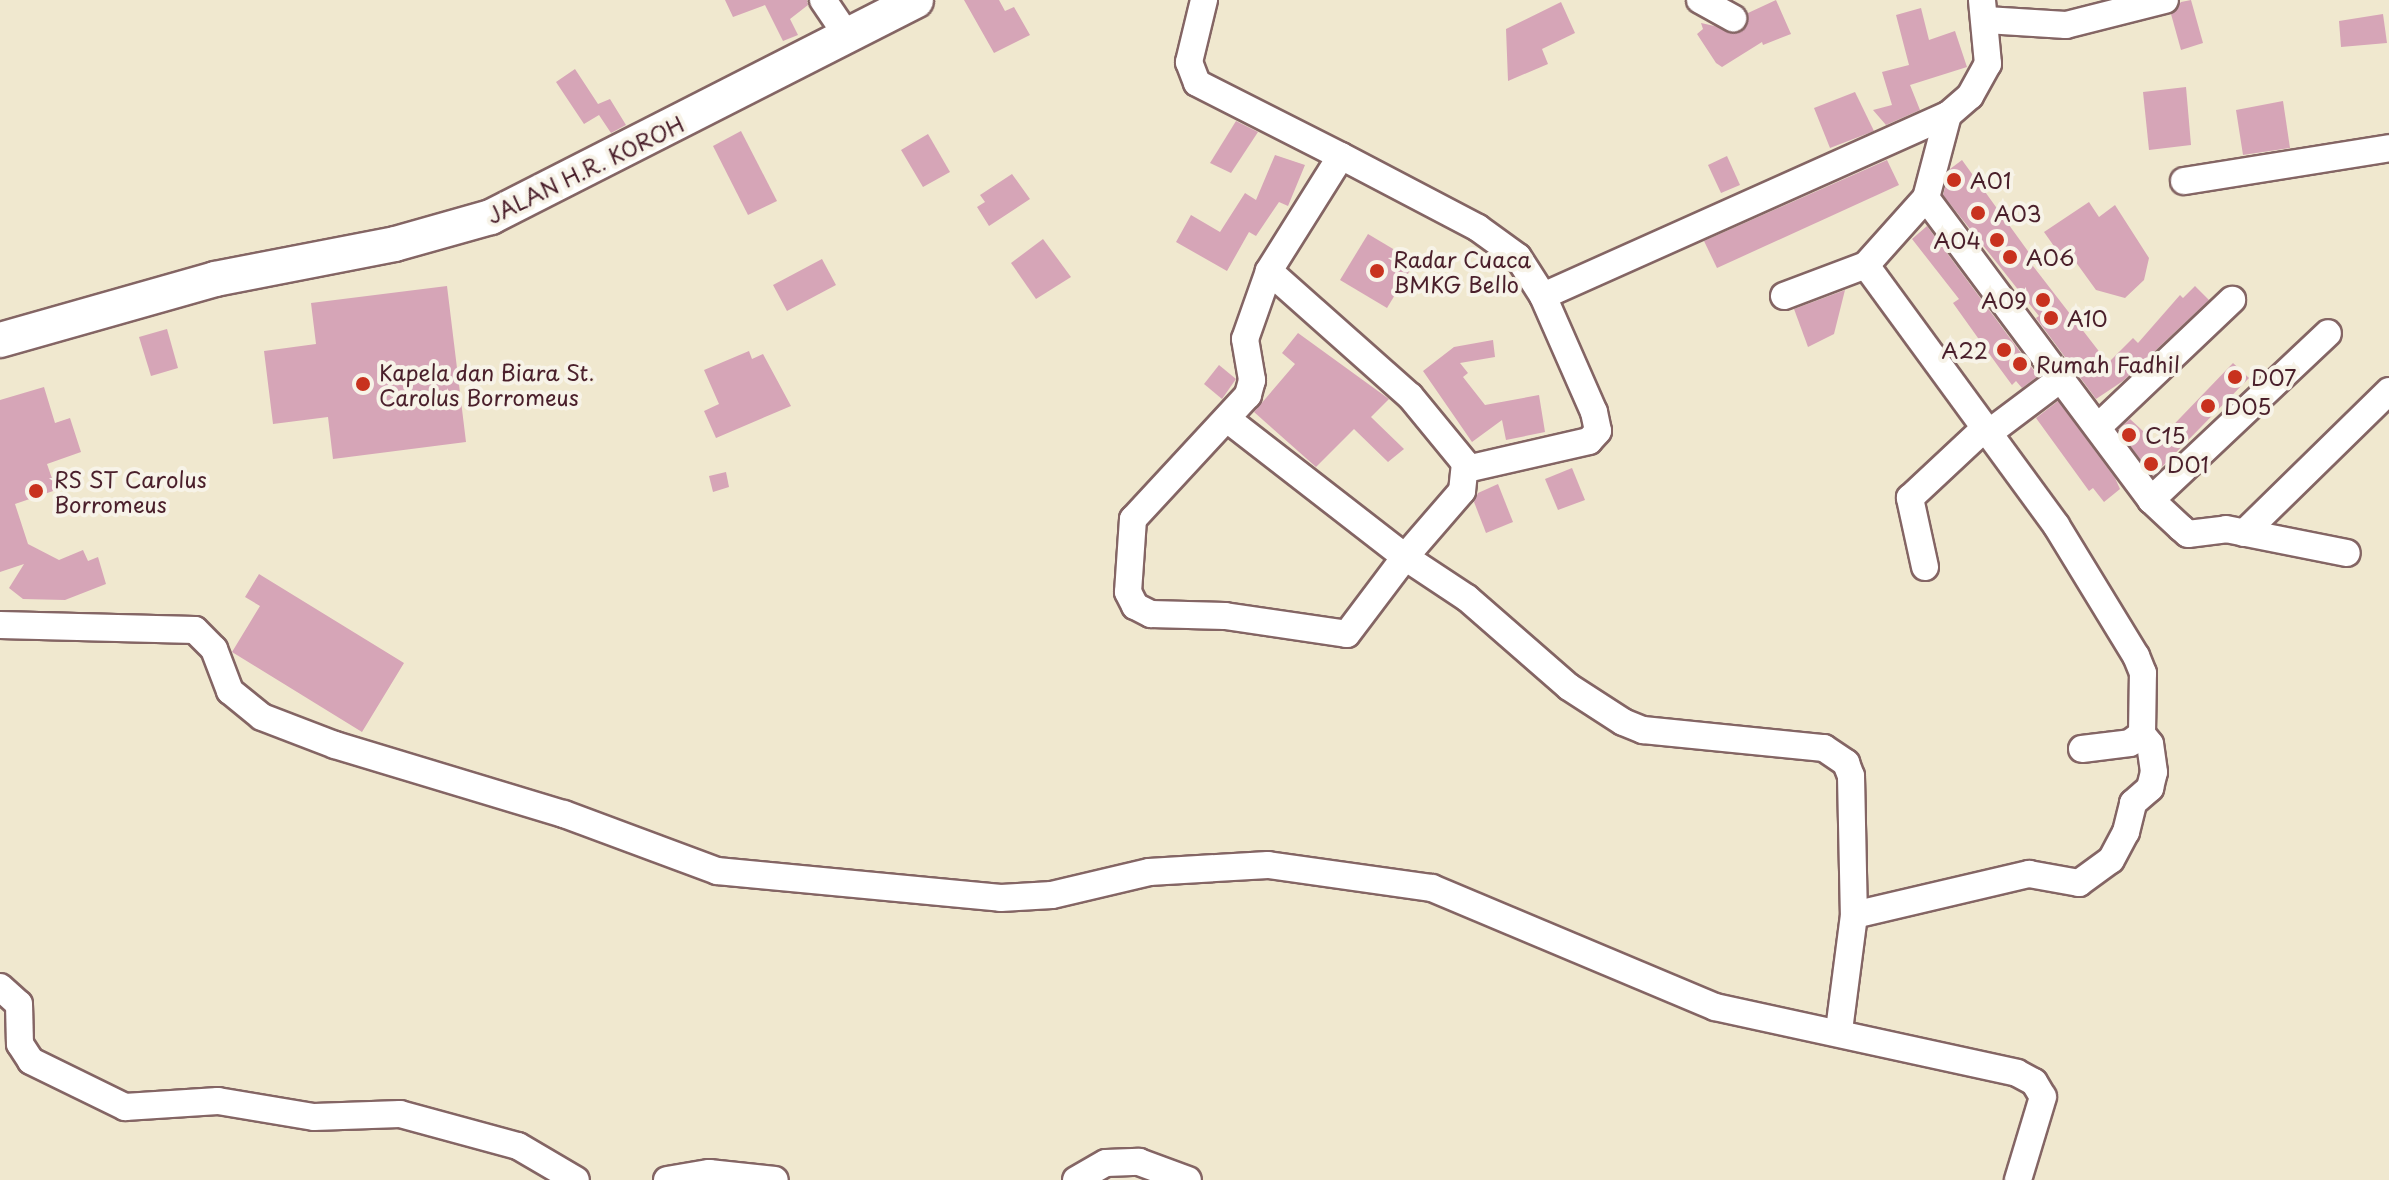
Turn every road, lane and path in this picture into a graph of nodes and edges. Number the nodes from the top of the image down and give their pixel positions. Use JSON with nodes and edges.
{"nodes":[{"id":1,"x":823,"y":0,"type":"edge"},
{"id":2,"x":916,"y":0,"type":"edge"},
{"id":3,"x":1204,"y":0,"type":"edge"},
{"id":4,"x":1700,"y":0,"type":"edge"},
{"id":5,"x":2165,"y":0,"type":"edge"},
{"id":6,"x":1984,"y":10,"type":"edge"},
{"id":7,"x":1733,"y":18,"type":"dead end"},
{"id":8,"x":846,"y":34,"type":"junction"},
{"id":9,"x":1948,"y":115,"type":"junction"},
{"id":10,"x":2389,"y":148,"type":"edge"},
{"id":11,"x":1341,"y":156,"type":"junction"},
{"id":12,"x":2184,"y":181,"type":"dead end"},
{"id":13,"x":1926,"y":198,"type":"junction"},
{"id":14,"x":1866,"y":265,"type":"junction"},
{"id":15,"x":1269,"y":271,"type":"junction"},
{"id":16,"x":1543,"y":296,"type":"junction"},
{"id":17,"x":1784,"y":296,"type":"dead end"},
{"id":18,"x":2232,"y":300,"type":"dead end"},
{"id":19,"x":2328,"y":333,"type":"dead end"},
{"id":20,"x":0,"y":340,"type":"edge"},
{"id":21,"x":2062,"y":378,"type":"junction"},
{"id":22,"x":2389,"y":391,"type":"edge"},
{"id":23,"x":1227,"y":419,"type":"junction"},
{"id":24,"x":2098,"y":427,"type":"junction"},
{"id":25,"x":1988,"y":429,"type":"junction"},
{"id":26,"x":1467,"y":469,"type":"junction"},
{"id":27,"x":2151,"y":500,"type":"junction"},
{"id":28,"x":2244,"y":533,"type":"junction"},
{"id":29,"x":2347,"y":553,"type":"dead end"},
{"id":30,"x":1405,"y":557,"type":"junction"},
{"id":31,"x":1925,"y":567,"type":"dead end"},
{"id":32,"x":0,"y":625,"type":"edge"},
{"id":33,"x":2142,"y":734,"type":"junction"},
{"id":34,"x":2082,"y":749,"type":"dead end"},
{"id":35,"x":1854,"y":915,"type":"junction"},
{"id":36,"x":0,"y":987,"type":"edge"},
{"id":37,"x":1839,"y":1030,"type":"junction"},
{"id":38,"x":576,"y":1180,"type":"edge"},
{"id":39,"x":667,"y":1180,"type":"edge"},
{"id":40,"x":775,"y":1180,"type":"edge"},
{"id":41,"x":1076,"y":1180,"type":"edge"},
{"id":42,"x":1188,"y":1180,"type":"edge"},
{"id":43,"x":2018,"y":1180,"type":"edge"}],
"edges":[{"from":1,"to":8,"type":"street"},
{"from":2,"to":8,"type":"main road","name":"JALAN H.R. KOROH"},
{"from":3,"to":11,"type":"street"},
{"from":4,"to":7,"type":"street"},
{"from":5,"to":6,"type":"street"},
{"from":6,"to":9,"type":"street"},
{"from":8,"to":20,"type":"main road","name":"JALAN H.R. KOROH"},
{"from":9,"to":13,"type":"street"},
{"from":9,"to":16,"type":"street"},
{"from":10,"to":12,"type":"street"},
{"from":11,"to":15,"type":"street"},
{"from":11,"to":16,"type":"street"},
{"from":13,"to":14,"type":"street"},
{"from":13,"to":21,"type":"street"},
{"from":14,"to":17,"type":"street"},
{"from":14,"to":25,"type":"street"},
{"from":15,"to":23,"type":"street"},
{"from":15,"to":26,"type":"street"},
{"from":16,"to":26,"type":"street"},
{"from":18,"to":24,"type":"street"},
{"from":19,"to":27,"type":"street"},
{"from":21,"to":24,"type":"street"},
{"from":21,"to":25,"type":"street"},
{"from":22,"to":28,"type":"street"},
{"from":23,"to":30,"type":"street"},
{"from":23,"to":30,"type":"street"},
{"from":24,"to":27,"type":"street"},
{"from":25,"to":31,"type":"street"},
{"from":25,"to":33,"type":"street"},
{"from":26,"to":30,"type":"street"},
{"from":27,"to":28,"type":"street"},
{"from":28,"to":29,"type":"street"},
{"from":30,"to":35,"type":"street"},
{"from":32,"to":37,"type":"street"},
{"from":33,"to":34,"type":"street"},
{"from":33,"to":35,"type":"street"},
{"from":35,"to":37,"type":"street"},
{"from":36,"to":38,"type":"street"},
{"from":37,"to":43,"type":"street"},
{"from":39,"to":40,"type":"street"},
{"from":41,"to":42,"type":"street"}]}
